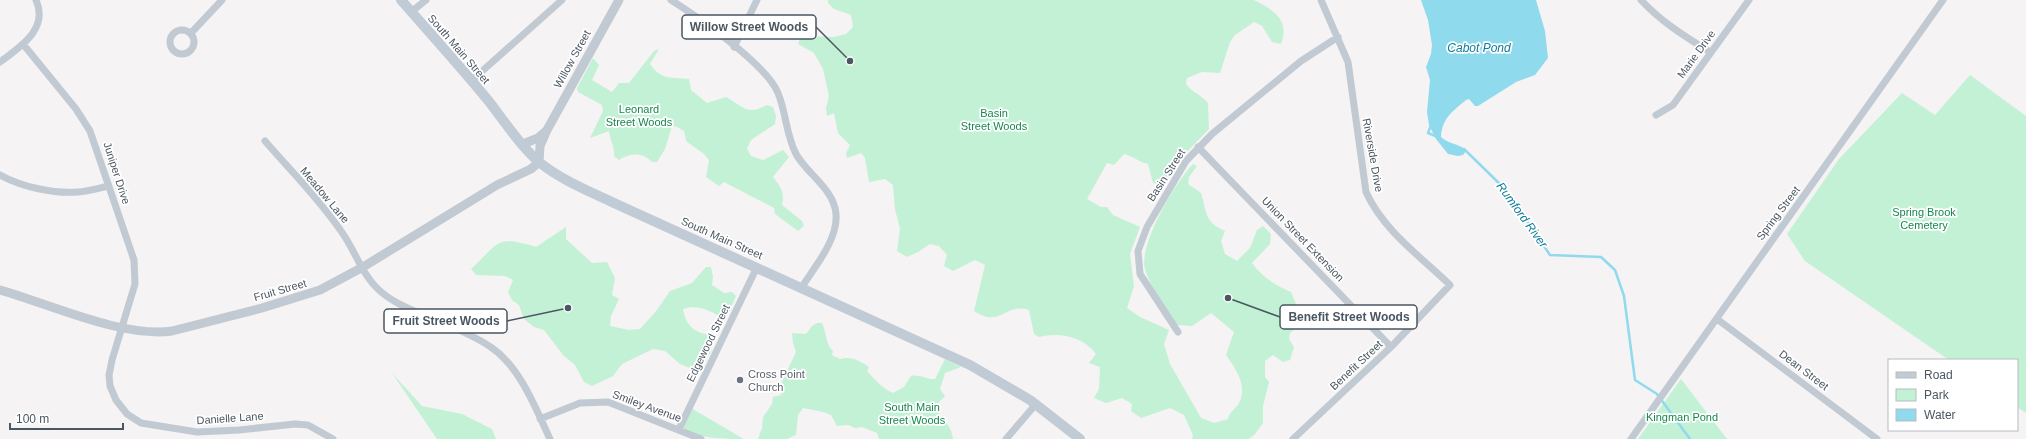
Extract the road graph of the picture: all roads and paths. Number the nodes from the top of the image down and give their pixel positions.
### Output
1 (36, 0) edge
2 (222, 0) edge
3 (401, 0) edge
4 (426, 0) edge
5 (562, 0) edge
6 (619, 0) edge
7 (671, 0) edge
8 (757, 0) edge
9 (1321, 0) edge
10 (1641, 0) edge
11 (1749, 0) edge
12 (1944, 0) edge
13 (411, 12) junction
14 (191, 33) dead end
15 (1338, 37) junction
16 (24, 44) junction
17 (734, 47) junction
18 (1710, 52) junction
19 (0, 62) edge
20 (471, 81) junction
21 (1656, 115) dead end
22 (547, 130) junction
23 (265, 141) dead end
24 (523, 144) junction
25 (1198, 147) junction
26 (539, 162) junction
27 (0, 175) edge
28 (109, 186) junction
29 (363, 267) junction
30 (757, 267) junction
31 (802, 287) junction
32 (1449, 287) joint
33 (0, 290) edge
34 (1717, 319) junction
35 (122, 327) junction
36 (1178, 332) dead end
37 (1391, 347) junction
38 (1036, 404) junction
39 (540, 418) junction
40 (679, 429) junction
41 (1299, 433) junction
42 (333, 439) edge
43 (550, 439) edge
44 (701, 439) edge
45 (1006, 439) edge
46 (1080, 439) edge
47 (1292, 439) edge
48 (1304, 439) edge
49 (1632, 439) edge
50 (1877, 439) edge

1 - 16 street
2 - 14 street
3 - 13 main road, South Main Street
4 - 13 street
5 - 20 street
6 - 22 street, Willow Street
7 - 17 street
8 - 17 street
9 - 15 street, Riverside Drive
10 - 18 street
11 - 18 street, Marie Drive
12 - 34 street, Spring Street
13 - 20 main road, South Main Street
15 - 25 street, Basin Street
15 - 32 street, Riverside Drive
16 - 19 street
16 - 28 street, Juniper Drive
17 - 31 street
18 - 21 street, Marie Drive
20 - 24 main road, South Main Street
22 - 24 street
22 - 26 street, Willow Street
23 - 29 street, Meadow Lane
24 - 26 main road, South Main Street
25 - 36 street, Basin Street
25 - 37 street, Union Street Extension
26 - 29 street, Fruit Street
26 - 30 main road, South Main Street
27 - 28 street
28 - 35 street, Juniper Drive
29 - 35 street, Fruit Street
29 - 39 street, Meadow Lane
30 - 31 main road, South Main Street
30 - 40 street, Edgewood Street
31 - 38 main road, South Main Street
32 - 37 street, Benefit Street
33 - 35 street, Fruit Street
34 - 49 street, Spring Street
34 - 50 street, Dean Street
35 - 42 street, Danielle Lane
37 - 41 street, Benefit Street
38 - 45 street
38 - 46 main road, South Main Street
39 - 40 street, Smiley Avenue
39 - 43 street, Meadow Lane
40 - 44 street, Smiley Avenue
41 - 47 street, Benefit Street
41 - 48 street

